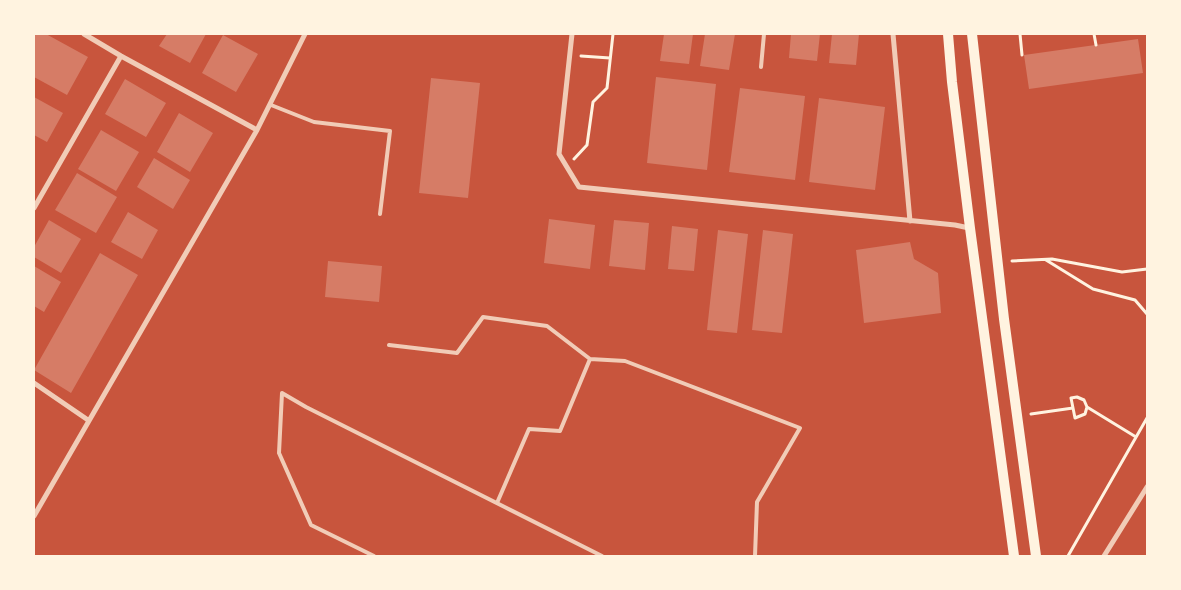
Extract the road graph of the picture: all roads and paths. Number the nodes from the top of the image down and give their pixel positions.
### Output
1 (84, 34) edge
2 (305, 34) edge
3 (572, 34) edge
4 (613, 34) edge
5 (764, 34) edge
6 (893, 34) edge
7 (948, 34) edge
8 (972, 34) edge
9 (1020, 34) edge
10 (1094, 34) edge
11 (1096, 45) dead end
12 (570, 55) junction
13 (1022, 55) dead end
14 (121, 56) junction
15 (610, 58) junction
16 (761, 67) dead end
17 (271, 105) junction
18 (257, 130) junction
19 (567, 168) junction
20 (34, 208) edge
21 (380, 214) dead end
22 (910, 220) junction
23 (970, 228) junction
24 (1045, 259) junction
25 (1012, 261) dead end
26 (1147, 269) edge
27 (1147, 314) edge
28 (389, 345) dead end
29 (590, 359) junction
30 (34, 383) edge
31 (1087, 407) junction
32 (1073, 408) junction
33 (1032, 414) dead end
34 (1147, 418) edge
35 (88, 420) junction
36 (1136, 437) junction
37 (1147, 487) edge
38 (497, 503) junction
39 (34, 516) edge
40 (374, 556) edge
41 (602, 556) edge
42 (755, 556) edge
43 (1014, 556) edge
44 (1036, 556) edge
45 (1068, 556) edge
46 (1104, 556) edge

1 - 14 street
2 - 17 street
3 - 12 street
4 - 15 path
5 - 16 lane
6 - 22 street
7 - 23 main road
8 - 44 main road
9 - 13 path
10 - 11 path
12 - 15 path
12 - 19 street
14 - 18 street
14 - 20 street
15 - 19 path
17 - 18 street
17 - 21 lane
18 - 35 street
19 - 22 street
22 - 23 street
23 - 43 main road
24 - 25 path
24 - 26 path
24 - 27 path
28 - 29 lane
29 - 38 lane
29 - 42 lane
30 - 35 street
31 - 32 path
31 - 32 path
31 - 36 path
32 - 33 path
34 - 36 path
35 - 39 street
36 - 45 path
37 - 46 street
38 - 40 lane
38 - 41 lane

